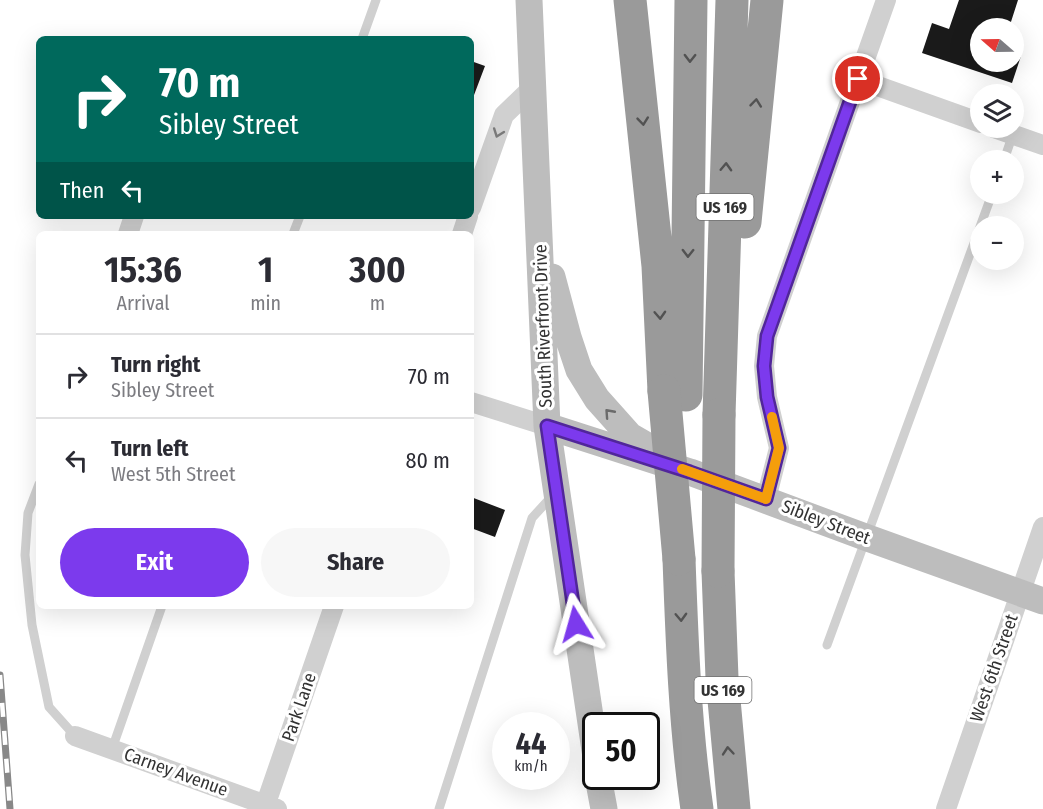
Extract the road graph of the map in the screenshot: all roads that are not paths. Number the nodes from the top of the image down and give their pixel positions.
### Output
1 (376, 0) edge
2 (530, 0) edge
3 (630, 0) edge
4 (691, 0) edge
5 (732, 0) edge
6 (767, 0) edge
7 (886, 0) edge
8 (363, 36) edge
9 (858, 79) junction
10 (532, 88) junction
11 (970, 119) edge
12 (1024, 138) edge
13 (1043, 145) edge
14 (474, 200) edge
15 (988, 204) edge
16 (539, 226) junction
17 (675, 393) junction
18 (719, 402) junction
19 (474, 403) edge
20 (547, 426) junction
21 (690, 472) junction
22 (557, 490) junction
23 (36, 492) edge
24 (766, 499) junction
25 (1043, 527) edge
26 (865, 537) junction
27 (1031, 597) edge
28 (161, 609) edge
29 (333, 609) edge
30 (827, 645) dead end
31 (589, 712) edge
32 (75, 736) joint
33 (112, 749) junction
34 (600, 790) edge
35 (269, 808) edge
36 (439, 809) edge
37 (604, 809) edge
38 (697, 809) edge
39 (734, 809) edge
40 (946, 809) edge

1 - 8 lane
2 - 10 main road, South Riverfront Drive
3 -> 17 highway
4 -> 17 highway, US 169
18 -> 5 highway, US 169
18 -> 6 highway
7 - 9 street
9 - 11 street
9 - 24 street
10 -> 14 street
10 - 16 main road, South Riverfront Drive
12 - 13 street
15 - 26 lane
16 - 20 main road, South Riverfront Drive
21 -> 16 main road
17 -> 38 highway, US 169, bridge
39 -> 18 highway, US 169, bridge
19 - 20 street, Sibley Street
20 - 21 main road, Sibley Street
20 - 22 main road, South Riverfront Drive
21 - 24 main road, Sibley Street
22 - 31 main road, South Riverfront Drive
22 - 36 lane
23 - 32 lane
24 - 26 main road, Sibley Street
25 - 27 street, West 6th Street
26 - 27 main road, Sibley Street
26 - 30 lane
27 - 40 street, West 6th Street
28 - 33 lane
29 - 35 street, Park Lane
32 - 33 street, Carney Avenue
33 - 35 street, Carney Avenue
34 - 37 main road

